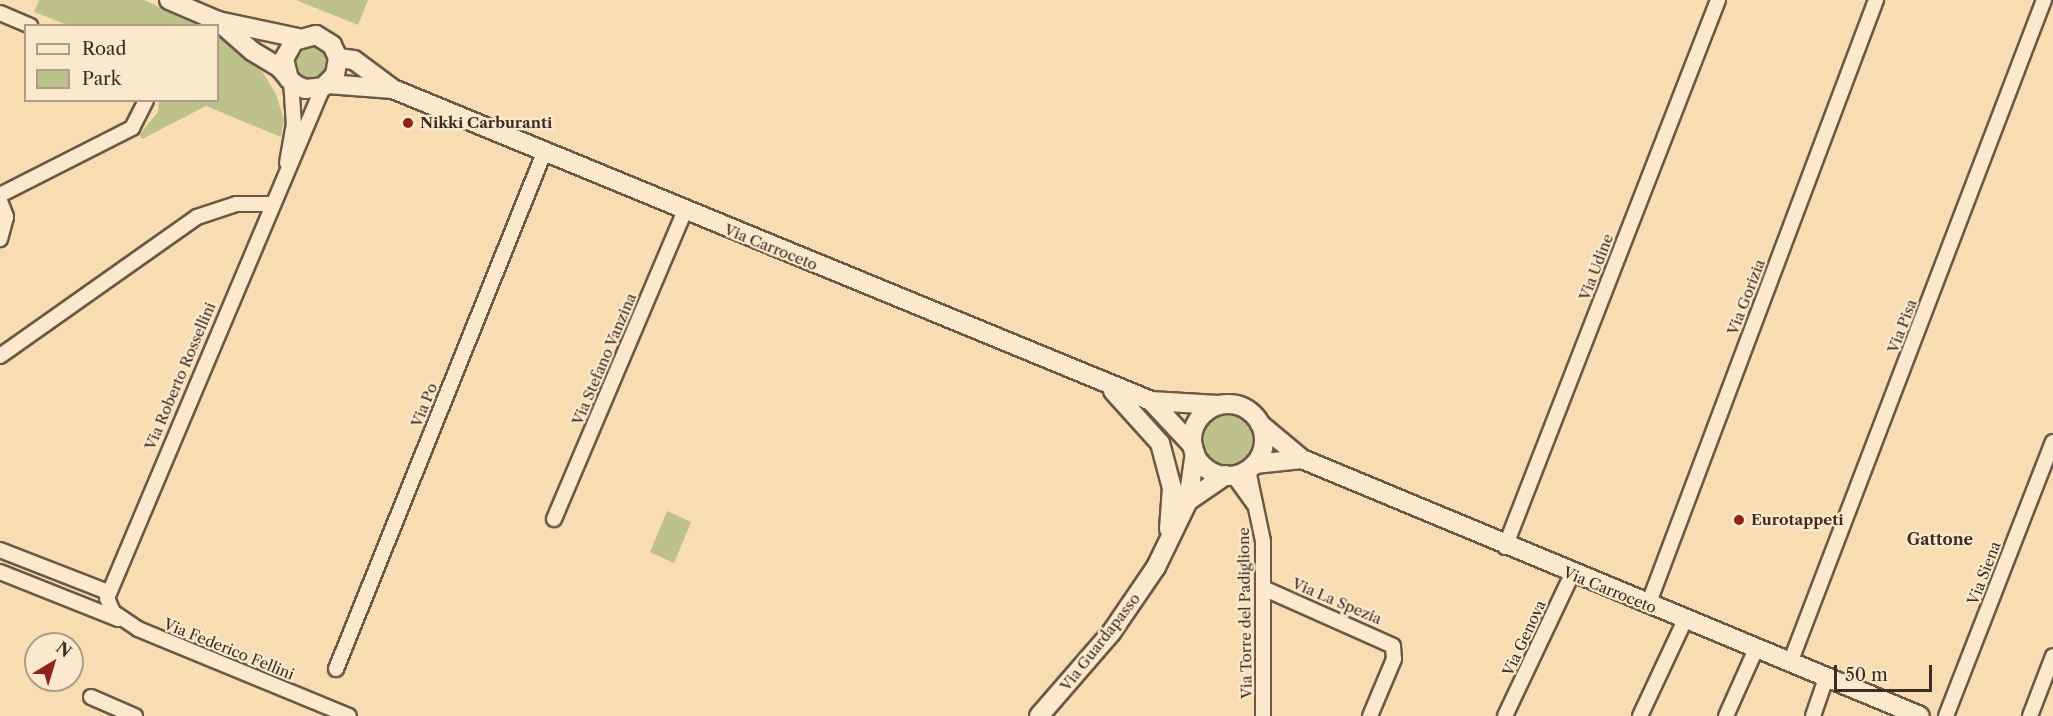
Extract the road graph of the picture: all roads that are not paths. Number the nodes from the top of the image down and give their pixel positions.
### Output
1 (169, 0) edge
2 (1718, 0) edge
3 (1876, 0) edge
4 (2044, 0) edge
5 (0, 13) edge
6 (218, 21) junction
7 (25, 24) edge
8 (298, 38) junction
9 (338, 58) junction
10 (290, 80) junction
11 (325, 86) junction
12 (393, 89) junction
13 (145, 102) edge
14 (544, 153) junction
15 (286, 168) junction
16 (0, 195) edge
17 (0, 201) edge
18 (271, 204) junction
19 (685, 211) junction
20 (0, 239) edge
21 (0, 357) edge
22 (1103, 382) junction
23 (1151, 401) junction
24 (1218, 405) junction
25 (1260, 424) junction
26 (2053, 442) edge
27 (1194, 449) junction
28 (1302, 459) junction
29 (1240, 471) junction
30 (1188, 501) junction
31 (554, 519) dead end
32 (1166, 547) junction
33 (1505, 547) junction
34 (0, 550) edge
35 (0, 566) edge
36 (0, 572) edge
37 (1572, 574) junction
38 (1263, 588) junction
39 (108, 600) junction
40 (1648, 605) junction
41 (1685, 620) junction
42 (125, 622) junction
43 (1756, 649) junction
44 (2053, 656) edge
45 (1790, 663) junction
46 (336, 669) dead end
47 (1826, 678) junction
48 (91, 697) dead end
49 (135, 716) edge
50 (349, 716) edge
51 (1039, 716) edge
52 (1263, 716) edge
53 (1370, 716) edge
54 (1505, 716) edge
55 (1640, 716) edge
56 (1726, 716) edge
57 (1813, 716) edge
58 (1920, 716) edge
59 (1946, 716) edge
60 (2030, 716) edge

1 - 6 street, Via Carroceto
2 - 33 street, Via Udine
3 - 40 street, Via Gorizia
4 - 45 street, Via Pisa
5 - 7 street
6 - 8 street, Via Carroceto
6 - 10 street, Via Carroceto
8 - 9 street, Via Carroceto
8 - 10 street
9 - 11 street
9 - 12 street, Via Carroceto
10 - 11 street, Via Carroceto
10 - 15 street, Via Roberto Rossellini
11 - 12 street, Via Carroceto
11 - 15 street, Via Roberto Rossellini
12 - 14 street, Via Carroceto
13 - 16 street
14 - 19 street, Via Carroceto
14 - 46 street, Via Po
15 - 18 street, Via Roberto Rossellini
17 - 20 street
18 - 21 street
18 - 39 street, Via Roberto Rossellini
19 - 22 street, Via Carroceto
19 - 31 street, Via Stefano Vanzina
22 - 23 street, Via Carroceto
22 - 32 street
23 - 24 street, Via Carroceto
23 - 27 street, Via Carroceto
24 - 25 street
24 - 27 street
25 - 28 street, Via Carroceto
25 - 29 street
26 - 59 street, Via Siena
27 - 29 street
27 - 30 street, Via Guardapasso
28 - 29 street, Via Carroceto
28 - 33 street, Via Carroceto
29 - 30 street
29 - 38 street, Via Torre del Padiglione
30 - 32 street, Via Guardapasso
32 - 51 street, Via Guardapasso
33 - 37 street, Via Carroceto
34 - 39 street
35 - 39 street
36 - 42 street
37 - 40 street, Via Carroceto
37 - 54 street, Via Genova
38 - 52 street, Via Torre del Padiglione
38 - 53 street, Via La Spezia
39 - 42 street, Via Federico Fellini
40 - 41 street, Via Carroceto
41 - 43 street, Via Carroceto
41 - 55 street
42 - 50 street, Via Federico Fellini
43 - 45 street, Via Carroceto
43 - 56 street
44 - 60 street
45 - 47 street, Via Carroceto
47 - 57 street
47 - 58 street, Via Carroceto
48 - 49 street

